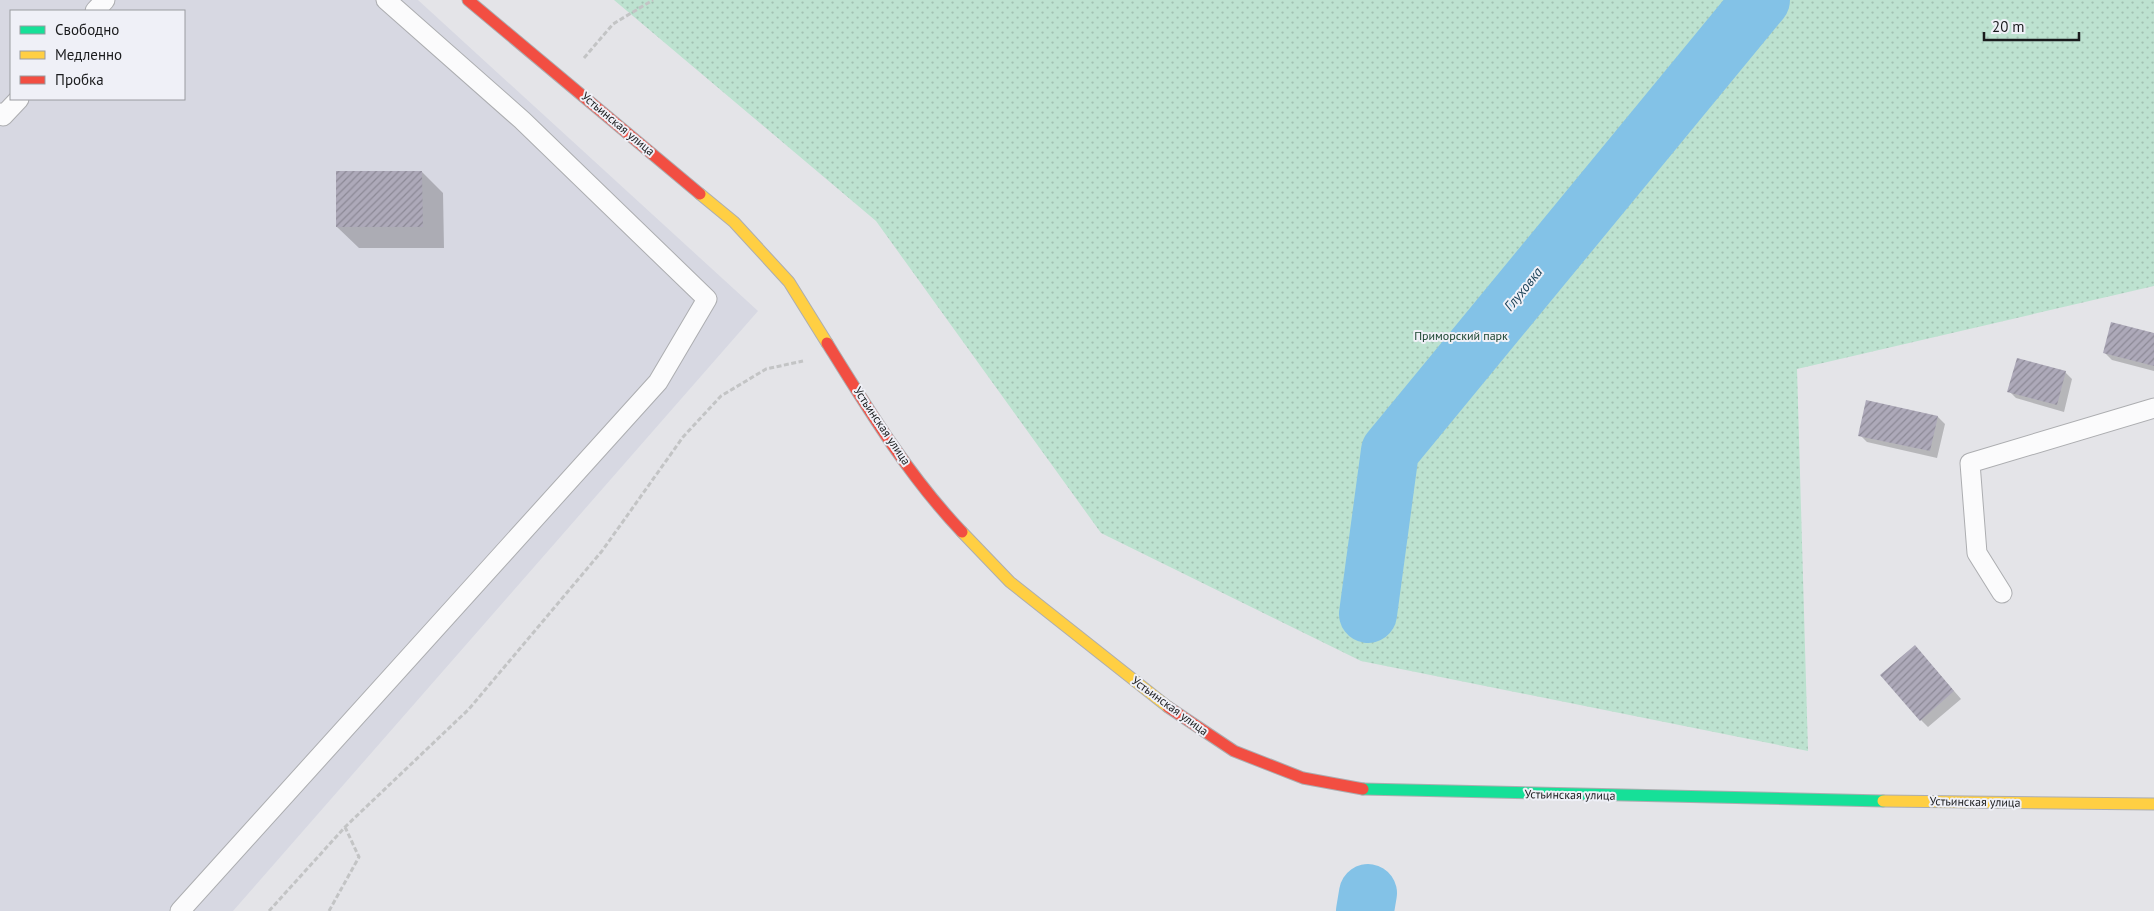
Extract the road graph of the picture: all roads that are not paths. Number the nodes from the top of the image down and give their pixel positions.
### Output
1 (105, 0) edge
2 (386, 0) edge
3 (468, 0) edge
4 (96, 10) edge
5 (17, 100) edge
6 (1, 116) edge
7 (2154, 408) edge
8 (2002, 593) dead end
9 (2154, 804) edge
10 (180, 911) edge

1 - 4 lane
2 - 10 lane
3 - 9 street, Устьинская улица
5 - 6 lane
7 - 8 lane

